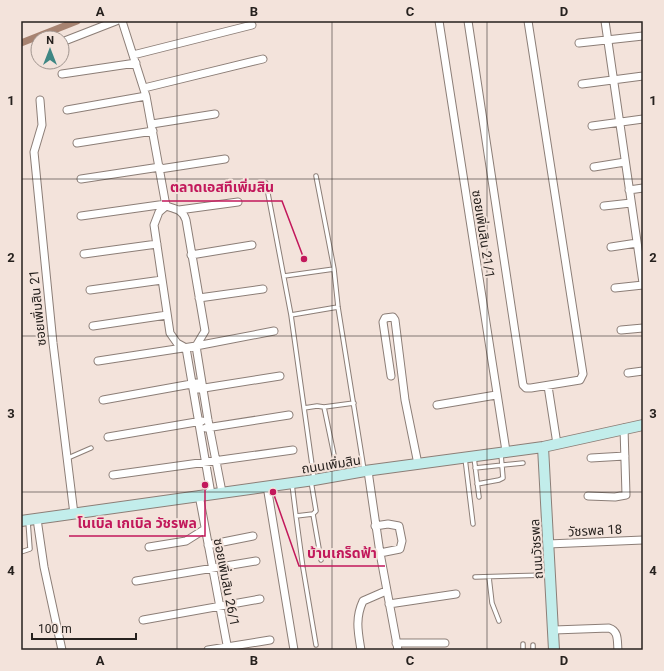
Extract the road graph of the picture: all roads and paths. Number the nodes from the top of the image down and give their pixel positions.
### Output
1 (116, 21) edge
2 (122, 21) edge
3 (439, 21) edge
4 (468, 21) edge
5 (528, 21) edge
6 (605, 21) edge
7 (252, 25) dead end
8 (643, 36) edge
9 (70, 39) edge
10 (607, 40) junction
11 (579, 43) dead end
12 (133, 55) junction
13 (263, 59) dead end
14 (136, 63) junction
15 (62, 74) dead end
16 (643, 76) edge
17 (613, 80) junction
18 (582, 84) dead end
19 (144, 88) junction
20 (146, 96) junction
21 (40, 100) dead end
22 (67, 110) dead end
23 (215, 114) dead end
24 (643, 119) edge
25 (620, 123) junction
26 (592, 126) dead end
27 (153, 128) junction
28 (77, 143) dead end
29 (225, 159) dead end
30 (625, 162) junction
31 (594, 167) dead end
32 (160, 168) junction
33 (316, 176) dead end
34 (81, 179) dead end
35 (266, 183) dead end
36 (643, 188) edge
37 (629, 190) junction
38 (238, 202) dead end
39 (631, 203) junction
40 (166, 205) junction
41 (604, 206) dead end
42 (179, 210) junction
43 (81, 216) dead end
44 (639, 230) edge
45 (637, 243) junction
46 (157, 244) junction
47 (252, 245) dead end
48 (611, 247) dead end
49 (84, 254) dead end
50 (191, 255) junction
51 (334, 269) junction
52 (642, 272) edge
53 (284, 276) junction
54 (162, 280) junction
55 (643, 284) edge
56 (615, 288) dead end
57 (263, 289) dead end
58 (90, 290) dead end
59 (199, 298) junction
60 (338, 307) junction
61 (167, 314) junction
62 (291, 315) junction
63 (94, 326) dead end
64 (643, 328) edge
65 (621, 330) dead end
66 (274, 331) dead end
67 (196, 346) junction
68 (186, 348) junction
69 (98, 361) dead end
70 (643, 371) edge
71 (628, 373) dead end
72 (280, 376) dead end
73 (391, 376) dead end
74 (202, 385) junction
75 (548, 386) junction
76 (193, 387) junction
77 (496, 395) junction
78 (103, 400) dead end
79 (354, 403) junction
80 (437, 405) dead end
81 (324, 407) junction
82 (304, 408) junction
83 (289, 415) dead end
84 (209, 424) junction
85 (643, 424) edge
86 (199, 425) junction
87 (624, 428) junction
88 (108, 437) dead end
89 (557, 444) junction
90 (543, 447) junction
91 (91, 448) dead end
92 (293, 450) dead end
93 (503, 451) junction
94 (334, 455) dead end
95 (469, 456) junction
96 (625, 456) junction
97 (67, 458) junction
98 (591, 458) dead end
99 (216, 461) junction
100 (205, 462) junction
101 (523, 463) dead end
102 (418, 464) junction
103 (503, 465) junction
104 (475, 468) junction
105 (366, 471) junction
106 (113, 475) dead end
107 (313, 480) junction
108 (292, 483) junction
109 (478, 484) junction
110 (267, 486) junction
111 (222, 492) junction
112 (211, 494) junction
113 (198, 495) junction
114 (588, 496) dead end
115 (479, 497) dead end
116 (74, 514) junction
117 (313, 514) junction
118 (296, 516) junction
119 (28, 520) edge
120 (473, 524) dead end
121 (375, 526) junction
122 (205, 529) junction
123 (253, 536) dead end
124 (643, 540) edge
125 (548, 544) junction
126 (208, 545) junction
127 (149, 547) dead end
128 (21, 552) edge
129 (380, 553) junction
130 (321, 560) dead end
131 (256, 561) dead end
132 (212, 568) junction
133 (552, 575) junction
134 (475, 577) dead end
135 (489, 577) junction
136 (136, 581) dead end
137 (386, 591) junction
138 (456, 594) dead end
139 (260, 599) dead end
140 (389, 604) junction
141 (219, 606) junction
142 (143, 620) dead end
143 (499, 620) dead end
144 (554, 630) junction
145 (270, 640) dead end
146 (445, 643) dead end
147 (523, 644) dead end
148 (316, 645) dead end
149 (533, 645) dead end
150 (397, 646) edge
151 (227, 648) edge
152 (62, 650) edge
153 (208, 650) edge
154 (294, 650) edge
155 (360, 650) edge
156 (523, 650) edge
157 (533, 650) edge
158 (554, 650) edge
159 (618, 650) edge

1 - 9 street
2 - 12 street
3 - 77 street, ซอยเพิ่มสิน 21/1
4 - 75 street
5 - 75 street
6 - 10 street
7 - 12 street
8 - 10 street
10 - 11 street
10 - 17 street
12 - 14 street
13 - 19 street
14 - 15 street
14 - 19 street
16 - 17 street
17 - 18 street
17 - 25 street
19 - 20 street
20 - 22 street
20 - 27 street
21 - 97 street, ซอยเพิ่มสิน 21
23 - 27 street
24 - 25 street
25 - 26 street
25 - 30 street
27 - 28 street
27 - 32 street
29 - 32 street
30 - 31 street
30 - 37 street
32 - 34 street
32 - 40 street
33 - 51 lane
35 - 53 lane
36 - 37 street
37 - 39 street
38 - 42 street
39 - 41 street
39 - 44 street
40 - 42 street
40 - 43 street
40 - 46 street
42 - 50 street
44 - 45 street
45 - 48 street
45 - 52 street
46 - 49 street
46 - 54 street
47 - 50 street
50 - 59 street
51 - 53 lane
51 - 60 lane
52 - 55 street
53 - 62 lane
54 - 58 street
54 - 61 street
55 - 56 street
57 - 59 street
59 - 67 street
60 - 62 lane
60 - 79 lane
61 - 63 street
61 - 68 street
62 - 82 lane
64 - 65 street
66 - 67 street
67 - 68 street
67 - 74 street
68 - 69 street
68 - 76 street
70 - 71 street
72 - 74 street
73 - 102 street
74 - 76 street
74 - 84 street
75 - 89 street
76 - 78 street
76 - 86 street
77 - 80 street
77 - 93 street, ซอยเพิ่มสิน 21/1
79 - 81 lane
79 - 105 lane
81 - 82 lane
81 - 94 lane
82 - 107 lane
83 - 84 street
84 - 86 street
84 - 99 street
85 - 87 street, ถนนเพิ่มสิน
86 - 88 street
86 - 100 street
87 - 89 street, ถนนเพิ่มสิน
87 - 96 street
89 - 90 street, ถนนเพิ่มสิน
90 - 93 street, ถนนเพิ่มสิน
90 - 125 street, ถนนวัชรพล
91 - 97 lane
92 - 99 street
93 - 95 street, ถนนเพิ่มสิน
93 - 103 lane
95 - 102 street, ถนนเพิ่มสิน
95 - 104 lane
95 - 120 lane
96 - 98 street
96 - 114 street
97 - 116 street, ซอยเพิ่มสิน 21
99 - 100 street
99 - 111 street
100 - 106 street
100 - 112 street
101 - 103 lane
102 - 105 street, ถนนเพิ่มสิน
103 - 104 lane
103 - 109 lane
104 - 109 lane
105 - 107 street, ถนนเพิ่มสิน
105 - 121 street
107 - 108 street, ถนนเพิ่มสิน
107 - 117 lane
108 - 110 street, ถนนเพิ่มสิน
108 - 118 lane
109 - 115 lane
110 - 111 street, ถนนเพิ่มสิน
110 - 154 street
111 - 112 street, ถนนเพิ่มสิน
112 - 113 street, ถนนเพิ่มสิน
113 - 116 street, ถนนเพิ่มสิน
113 - 122 street, ซอยเพิ่มสิน 26/1
116 - 119 street, ถนนเพิ่มสิน
117 - 118 lane
117 - 130 lane
118 - 148 lane
119 - 128 lane
119 - 152 street
121 - 129 street
121 - 129 street
122 - 126 street, ซอยเพิ่มสิน 26/1
122 - 127 street
123 - 126 street
124 - 125 street, วัชรพล 18
125 - 133 street, ถนนวัชรพล
126 - 132 street, ซอยเพิ่มสิน 26/1
129 - 137 street
131 - 132 street
132 - 136 street
132 - 141 street, ซอยเพิ่มสิน 26/1
133 - 135 lane
133 - 144 street, ถนนวัชรพล
134 - 135 lane
135 - 143 lane
137 - 140 street
137 - 155 street
138 - 140 street
139 - 141 street
140 - 150 street
141 - 142 street
141 - 151 street, ซอยเพิ่มสิน 26/1
144 - 158 street, ถนนวัชรพล
144 - 159 street
145 - 151 street
146 - 150 street
147 - 156 lane
149 - 157 lane
151 - 153 street

